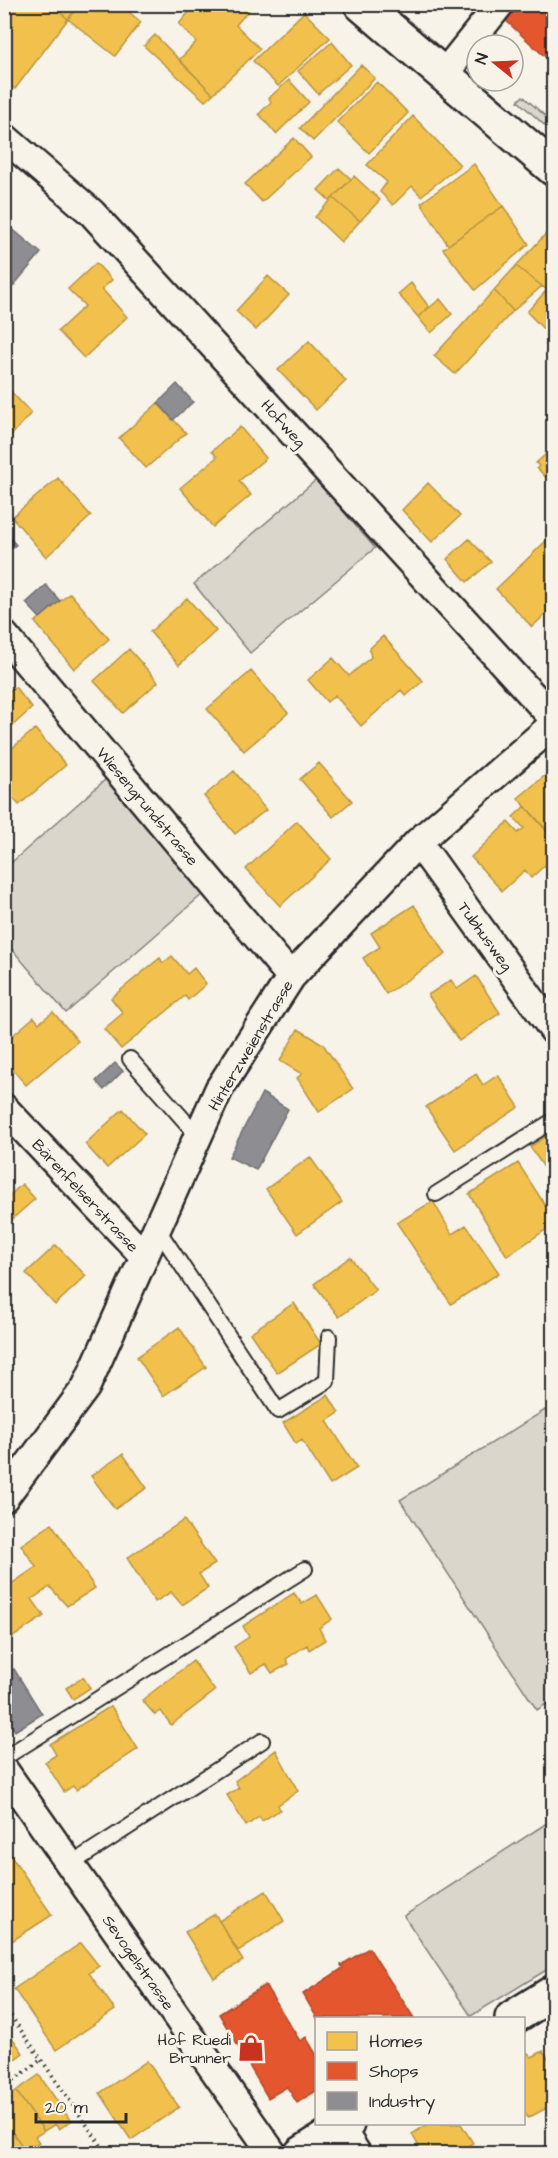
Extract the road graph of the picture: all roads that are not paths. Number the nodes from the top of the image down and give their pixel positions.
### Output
1 (361, 4) edge
2 (500, 4) edge
3 (444, 74) junction
4 (4, 137) edge
5 (554, 169) edge
6 (4, 634) edge
7 (554, 719) edge
8 (554, 724) edge
9 (418, 842) junction
10 (291, 977) junction
11 (554, 1030) edge
12 (129, 1059) dead end
13 (4, 1108) edge
14 (554, 1120) edge
15 (198, 1136) junction
16 (436, 1194) dead end
17 (156, 1227) junction
18 (143, 1255) junction
19 (329, 1337) dead end
20 (4, 1498) edge
21 (305, 1569) dead end
22 (262, 1741) dead end
23 (4, 1758) edge
24 (4, 1770) edge
25 (71, 1864) junction
26 (554, 1992) edge
27 (515, 2017) edge
28 (348, 2135) edge
29 (273, 2154) edge
30 (301, 2154) edge

1 - 3 street
2 - 3 street
3 - 5 street
4 - 7 street, Hofweg
6 - 10 street, Wiesengrundstrasse
8 - 9 street, Hinterzweienstrasse
9 - 10 street, Hinterzweienstrasse
9 - 11 street, Tubhusweg
10 - 15 street, Hinterzweienstrasse
12 - 15 lane
13 - 18 street, Bärenfelserstrasse
14 - 16 lane
15 - 17 street, Hinterzweienstrasse
17 - 18 street, Hinterzweienstrasse
17 - 19 lane
18 - 20 street, Hinterzweienstrasse
21 - 23 lane
22 - 25 lane
24 - 25 street, Sevogelstrasse
25 - 29 street, Sevogelstrasse
26 - 27 street
28 - 30 street

